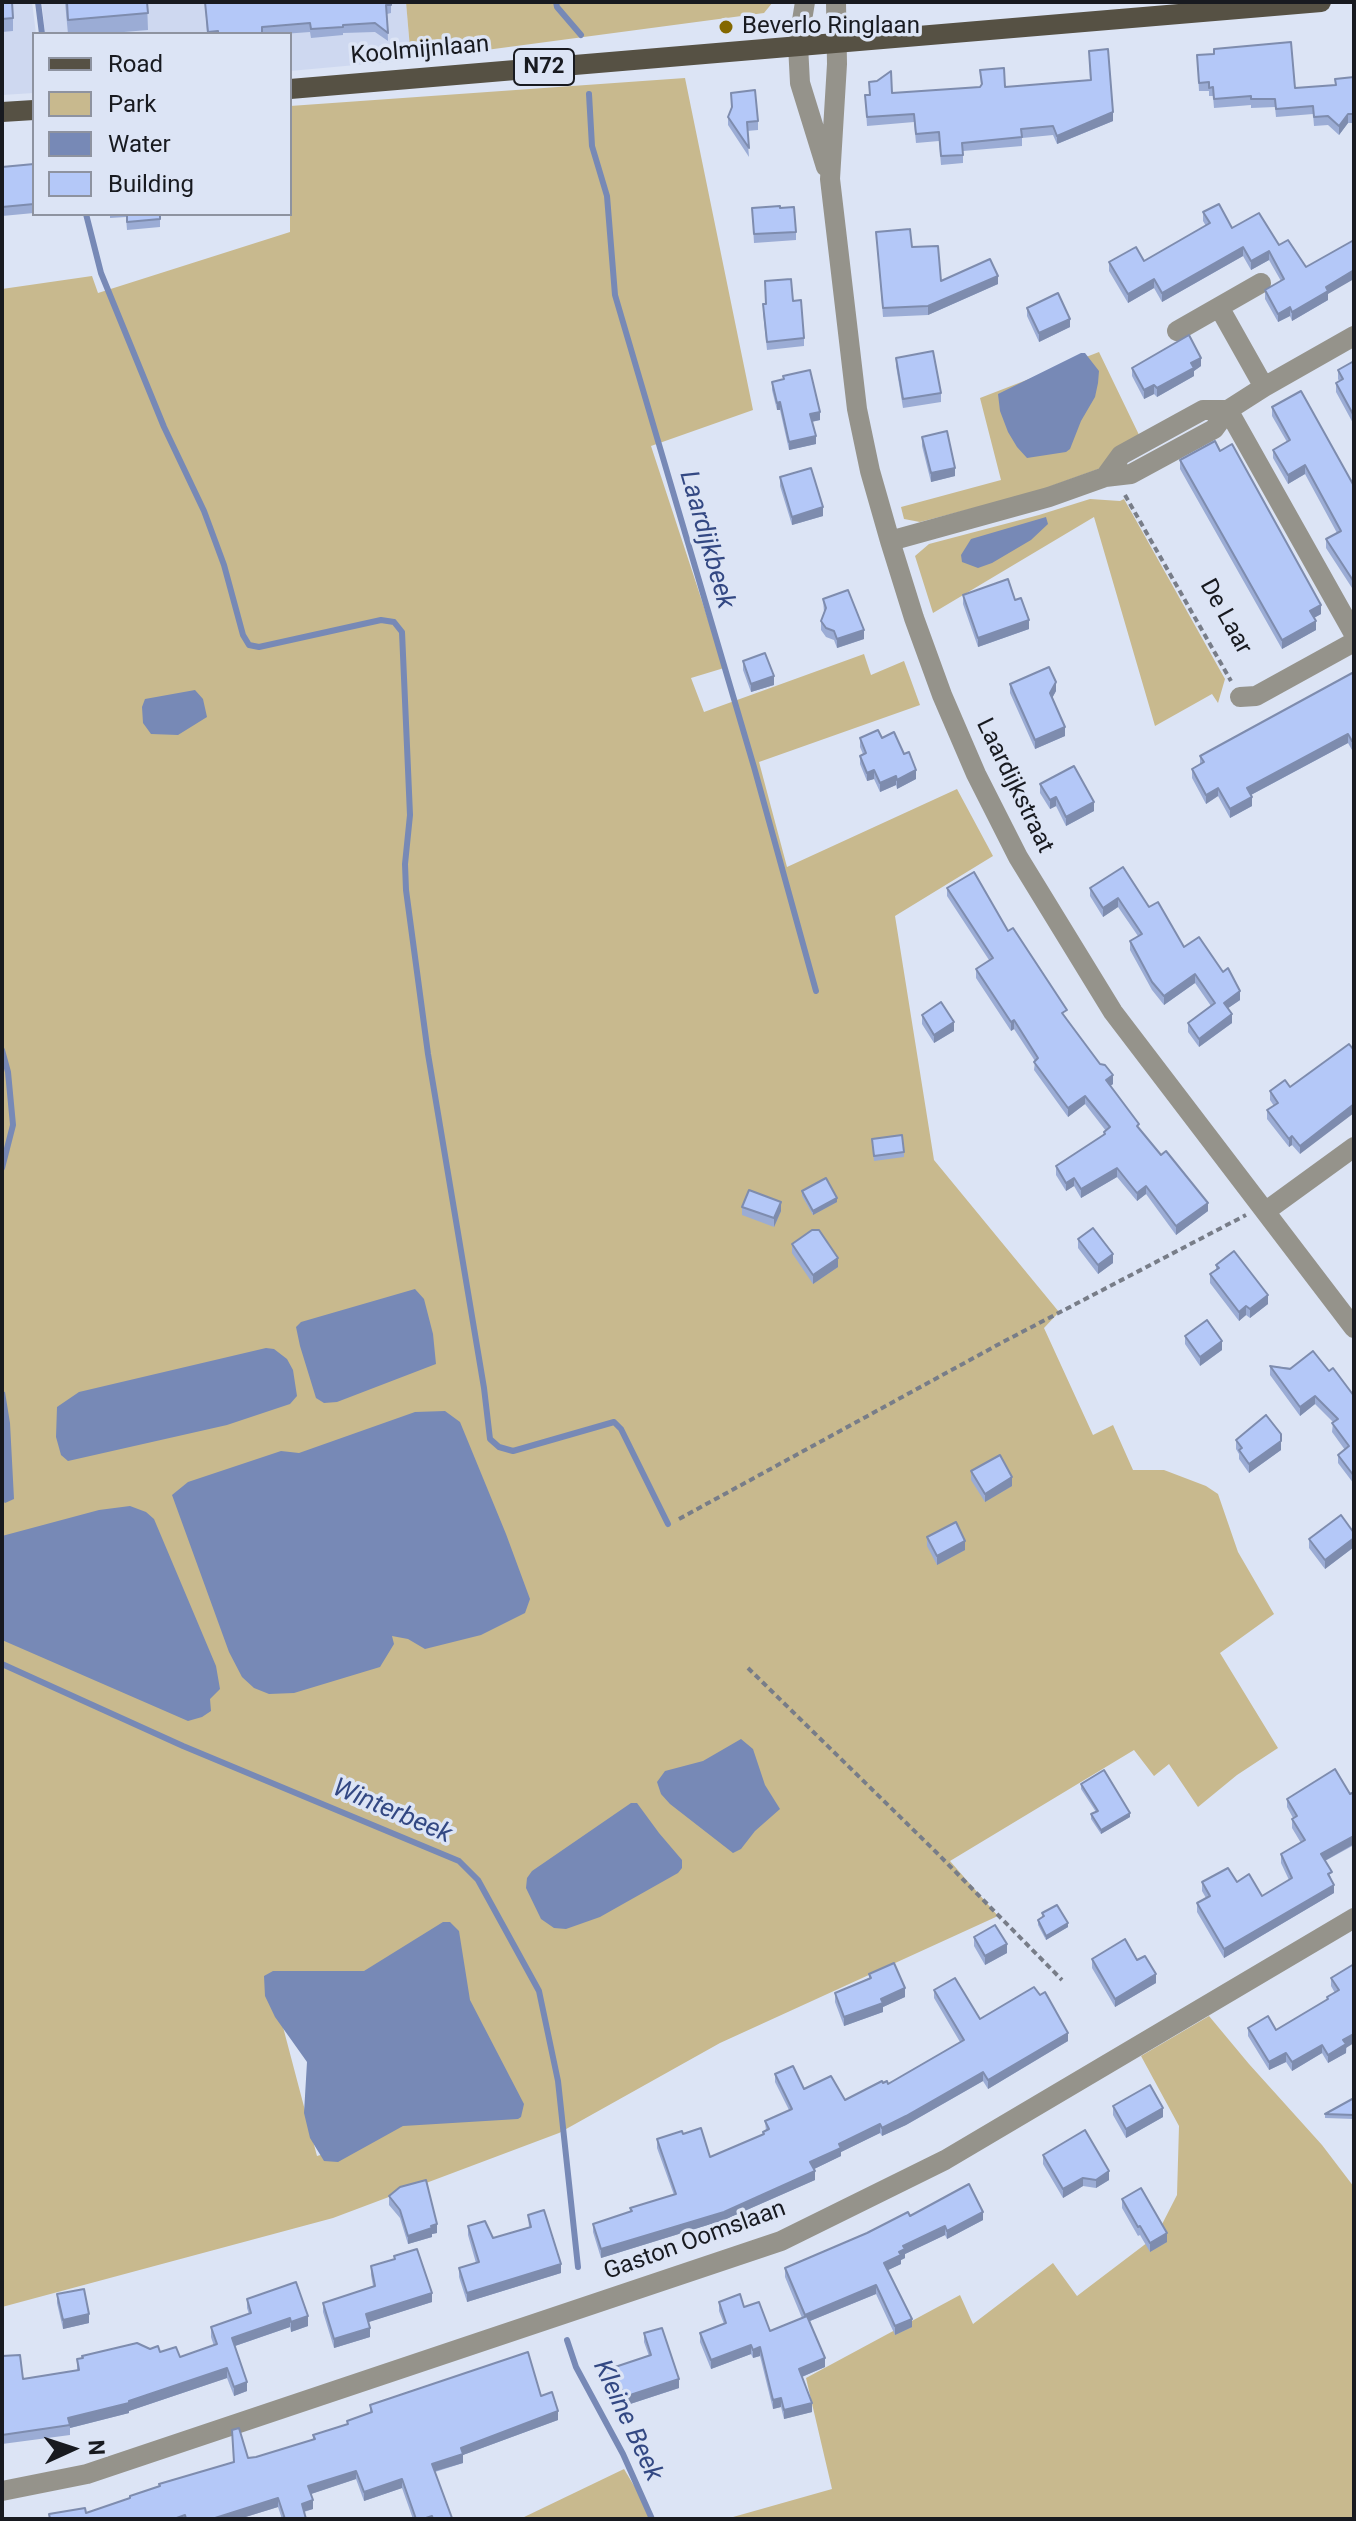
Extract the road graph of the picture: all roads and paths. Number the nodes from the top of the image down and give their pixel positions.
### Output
1 (805, 2) edge
2 (836, 2) edge
3 (1321, 2) edge
4 (836, 42) junction
5 (798, 45) junction
6 (292, 89) edge
7 (32, 110) edge
8 (2, 112) edge
9 (830, 179) junction
10 (1261, 283) dead end
11 (1219, 307) junction
12 (1177, 331) dead end
13 (1354, 336) edge
14 (1264, 387) junction
15 (1228, 410) junction
16 (1120, 498) dead end
17 (890, 541) junction
18 (1354, 634) edge
19 (1354, 642) edge
20 (1240, 697) joint
21 (1354, 1147) edge
22 (1264, 1209) junction
23 (1354, 1328) edge
24 (679, 1519) dead end
25 (748, 1668) dead end
26 (1354, 1918) edge
27 (1062, 1980) dead end
28 (2, 2491) edge

1 - 5 street, Laardijkstraat
2 - 4 street, Laardijkstraat
3 - 4 main road, Koolmijnlaan / N72
4 - 5 main road, Koolmijnlaan / N72
4 - 9 street, Laardijkstraat
5 - 6 main road, Koolmijnlaan / N72
5 - 9 street, Laardijkstraat
7 - 8 main road
9 - 17 street, Laardijkstraat
10 - 11 street
11 - 12 street
11 - 14 street
13 - 14 street
14 - 15 street
15 - 17 street
15 - 18 street
16 - 20 path, De Laar
17 - 22 street, Laardijkstraat
19 - 20 street
21 - 22 street
22 - 23 street, Laardijkstraat
22 - 24 path
25 - 27 path
26 - 28 street, Gaston Oomslaan

